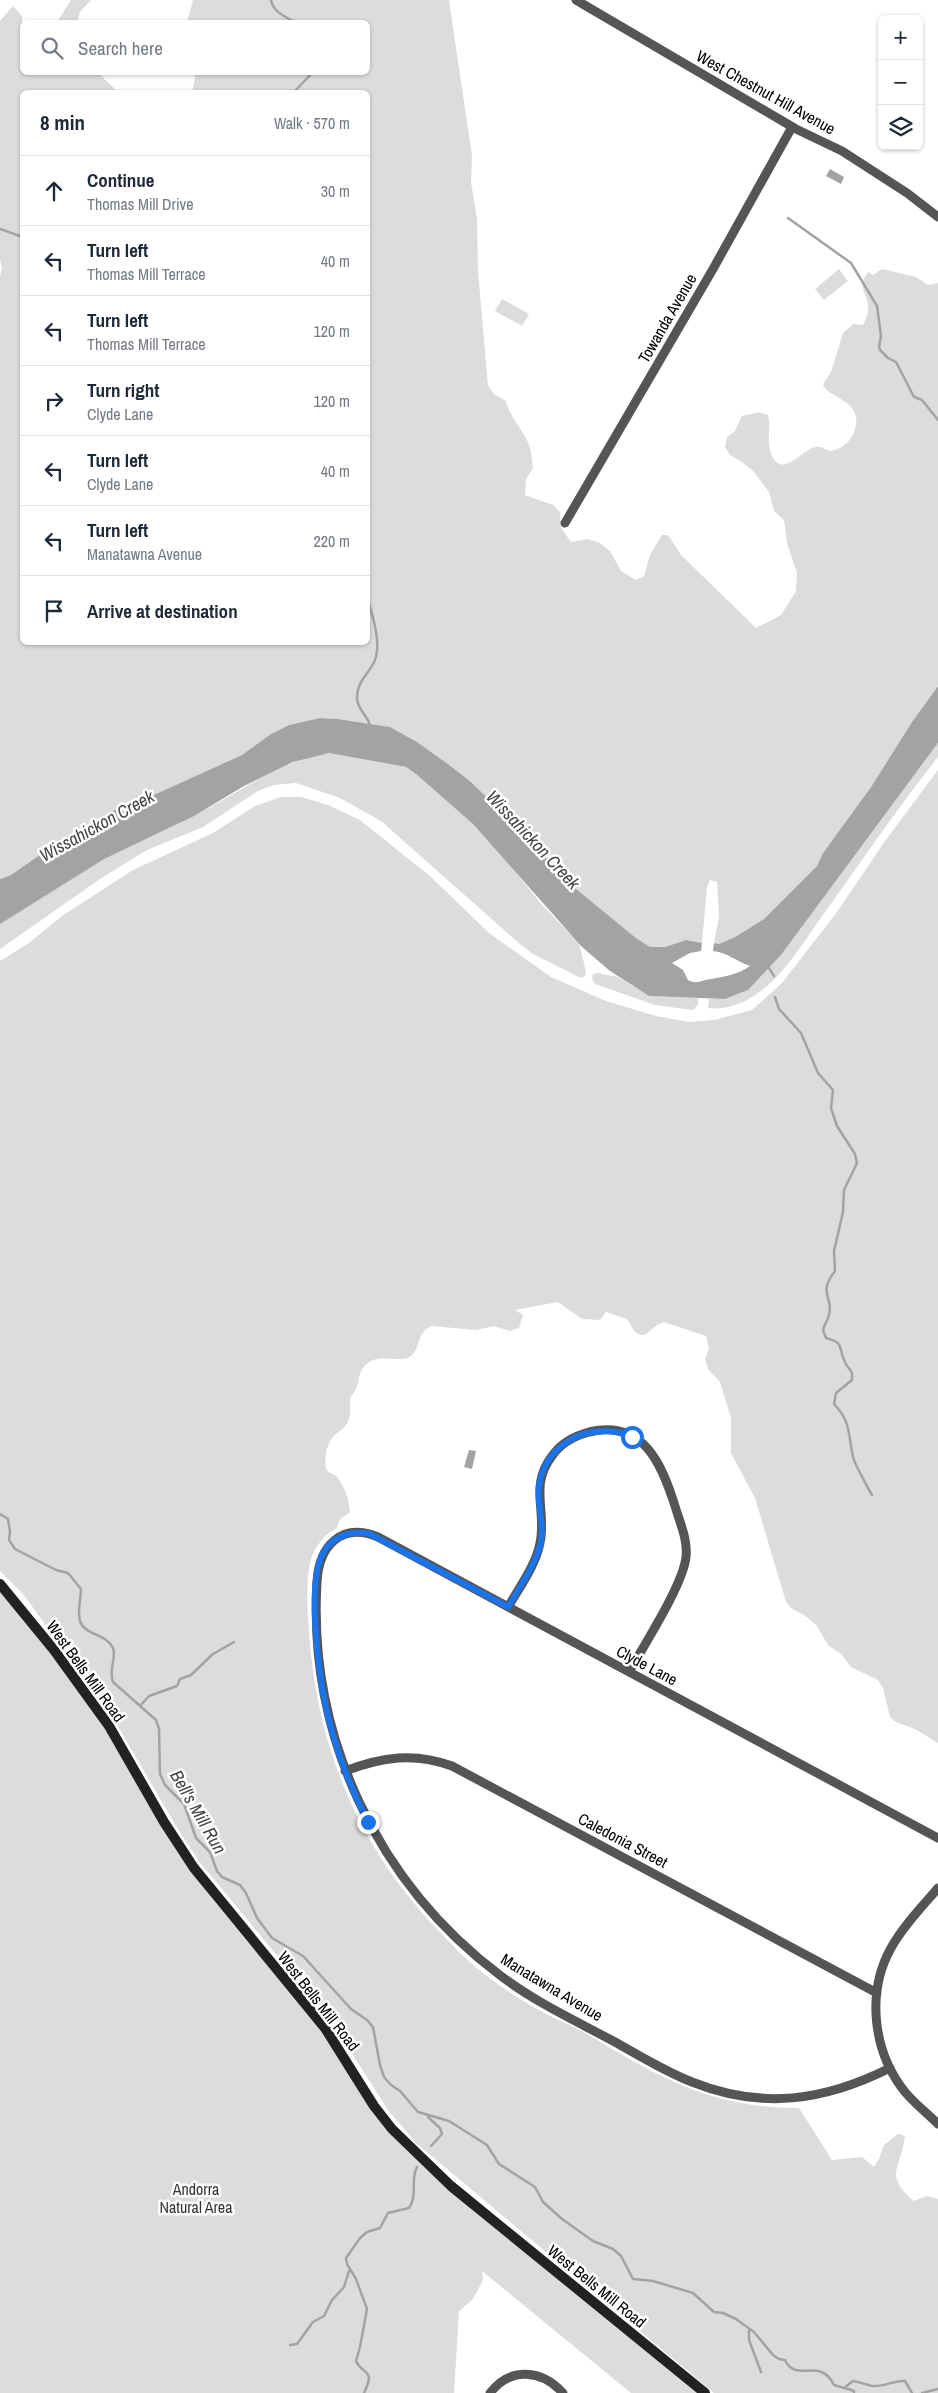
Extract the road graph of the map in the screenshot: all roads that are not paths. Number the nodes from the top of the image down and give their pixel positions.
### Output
1 (576, 0) edge
2 (792, 127) junction
3 (938, 217) edge
4 (565, 523) dead end
5 (338, 1538) joint
6 (0, 1584) edge
7 (508, 1607) junction
8 (629, 1672) junction
9 (345, 1772) junction
10 (938, 1838) edge
11 (938, 1888) edge
12 (877, 1993) junction
13 (890, 2068) junction
14 (938, 2124) edge
15 (490, 2393) edge
16 (563, 2393) edge
17 (705, 2393) edge

1 - 2 street, West Chestnut Hill Avenue
2 - 3 street, West Chestnut Hill Avenue
2 - 4 street, Towanda Avenue
5 - 7 street, Clyde Lane
5 - 9 street, Manatawna Avenue
6 - 17 street, West Bells Mill Road
7 - 8 street, Clyde Lane
7 - 8 street
8 - 10 street, Clyde Lane
9 - 12 street, Caledonia Street
9 - 13 street, Manatawna Avenue
11 - 12 street
12 - 13 street
13 - 14 street
15 - 16 street

